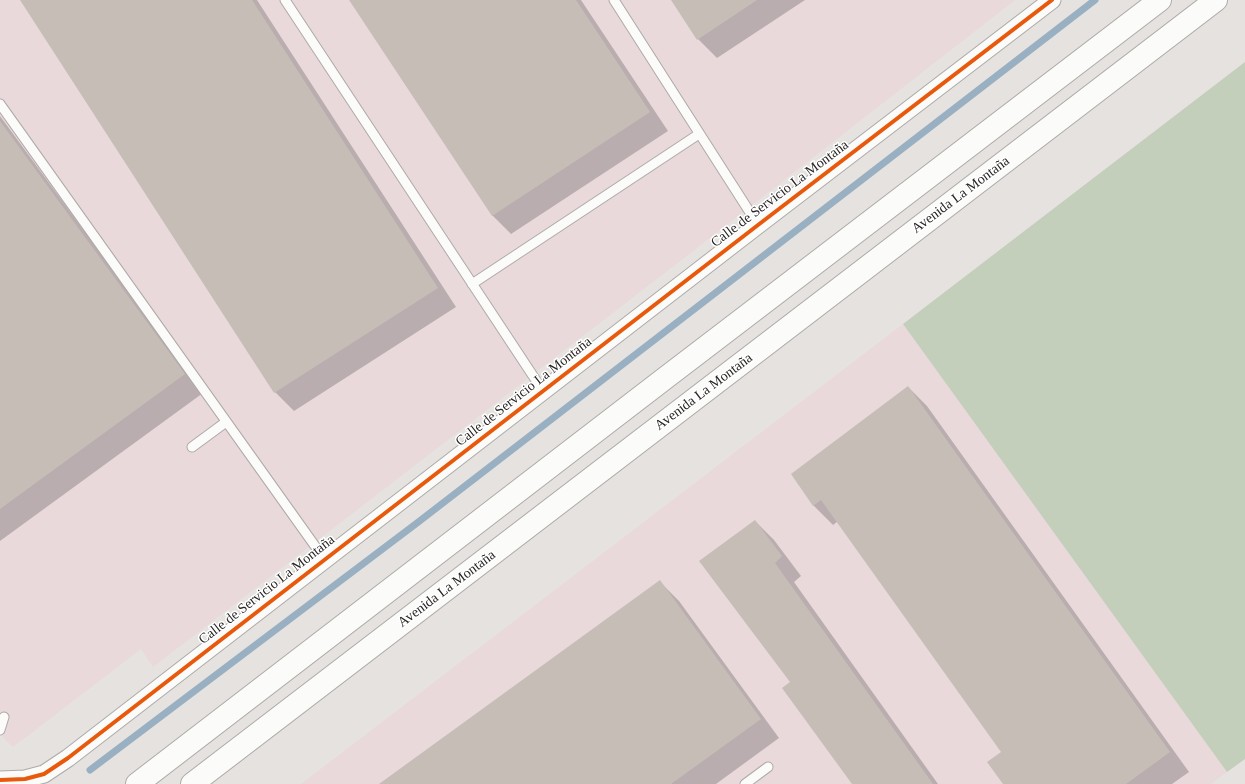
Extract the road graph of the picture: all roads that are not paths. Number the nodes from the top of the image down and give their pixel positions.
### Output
1 (285, 0) edge
2 (614, 0) edge
3 (1052, 0) edge
4 (1160, 0) edge
5 (1216, 0) edge
6 (0, 104) edge
7 (699, 134) junction
8 (758, 225) junction
9 (472, 284) junction
10 (543, 391) junction
11 (226, 422) junction
12 (192, 447) dead end
13 (324, 560) junction
14 (4, 718) dead end
15 (0, 730) edge
16 (768, 767) dead end
17 (3, 779) edge
18 (137, 784) edge
19 (192, 784) edge
20 (745, 784) edge

1 - 9 lane
2 - 7 lane
3 - 8 street, Calle de Servicio La Montaña
4 - 18 main road
5 - 19 main road, Avenida La Montaña
6 - 11 lane
7 - 8 lane
7 - 9 lane
8 - 10 street, Calle de Servicio La Montaña
9 - 10 lane
10 - 13 street, Calle de Servicio La Montaña
11 - 12 lane
11 - 13 lane
13 - 17 street, Calle de Servicio La Montaña
14 - 15 lane
16 - 20 lane

